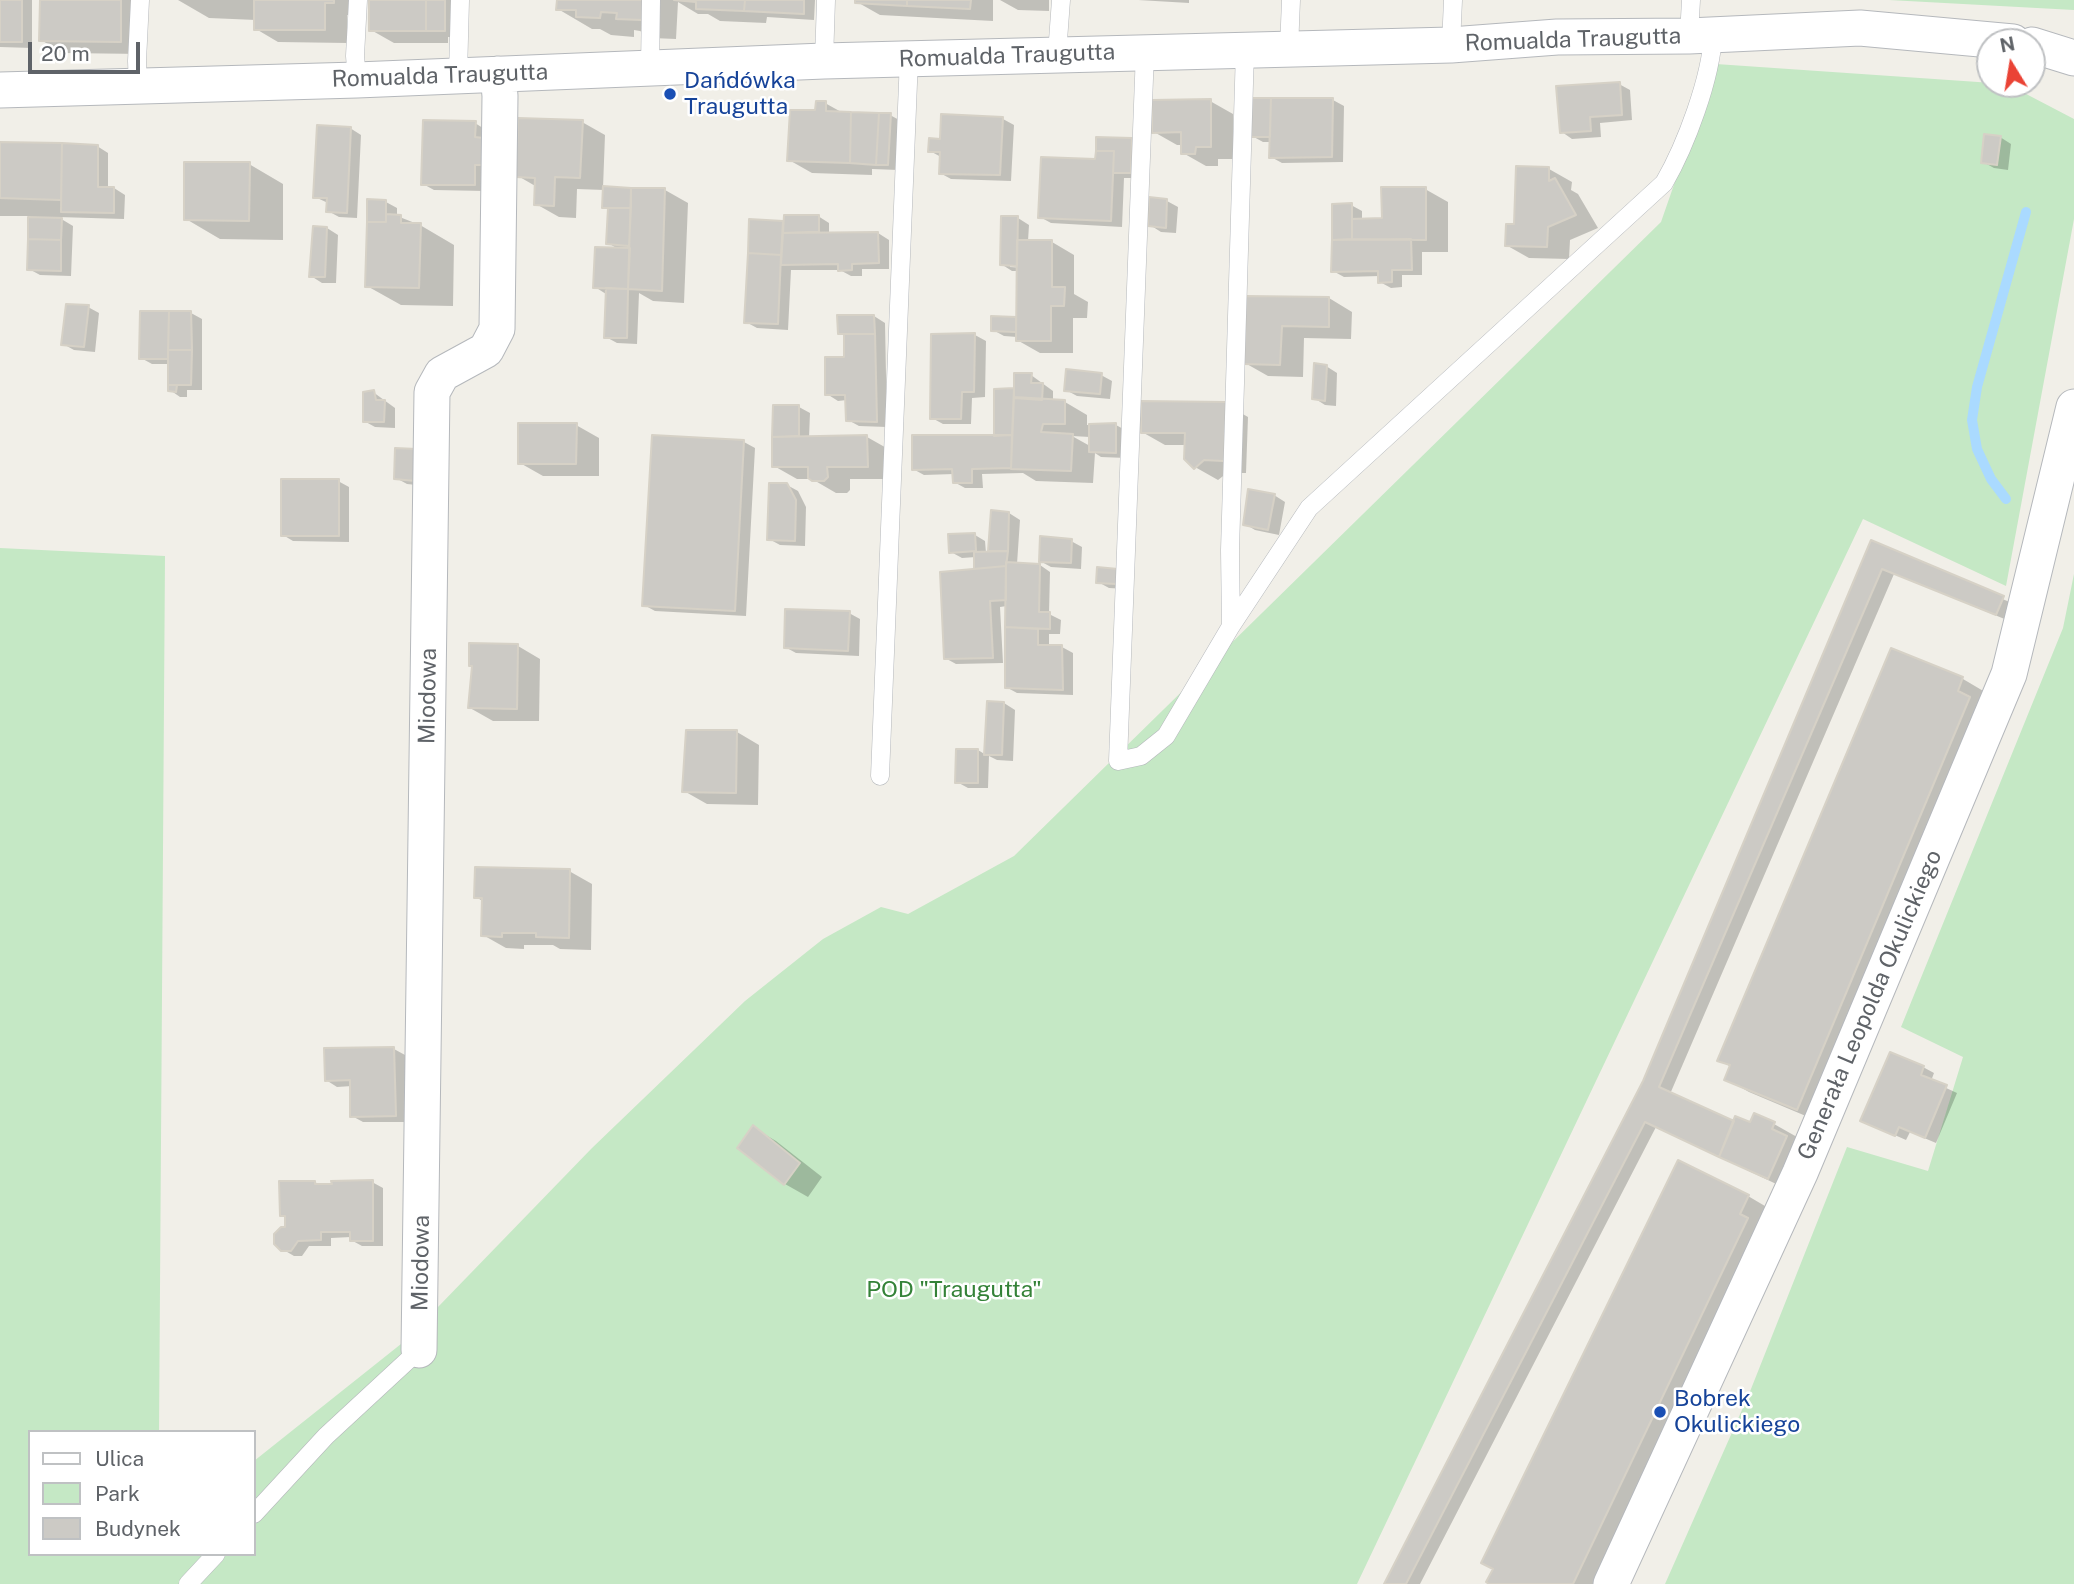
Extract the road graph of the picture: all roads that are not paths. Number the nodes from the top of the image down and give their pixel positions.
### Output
1 (140, 0) edge
2 (358, 0) edge
3 (460, 0) edge
4 (651, 0) edge
5 (826, 0) edge
6 (1061, 0) edge
7 (1291, 0) edge
8 (1453, 0) edge
9 (1691, 0) edge
10 (1701, 36) junction
11 (1976, 39) edge
12 (1451, 44) junction
13 (1289, 49) junction
14 (2046, 49) edge
15 (1245, 50) junction
16 (1145, 52) junction
17 (1057, 54) junction
18 (909, 58) junction
19 (2074, 58) edge
20 (824, 61) junction
21 (650, 68) junction
22 (498, 74) junction
23 (458, 75) junction
24 (357, 80) junction
25 (138, 86) junction
26 (0, 90) edge
27 (2074, 407) edge
28 (1231, 626) junction
29 (880, 776) dead end
30 (419, 1350) joint
31 (256, 1512) edge
32 (214, 1556) edge
33 (195, 1582) edge
34 (1611, 1584) edge

1 - 25 lane
2 - 24 lane
3 - 23 lane
4 - 21 lane
5 - 20 lane
6 - 17 lane
7 - 13 lane
8 - 12 lane
9 - 10 lane
10 - 11 street, Romualda Traugutta
10 - 12 street, Romualda Traugutta
10 - 28 lane
12 - 13 street, Romualda Traugutta
13 - 15 street, Romualda Traugutta
14 - 19 street
15 - 16 street, Romualda Traugutta
15 - 28 lane
16 - 17 street, Romualda Traugutta
16 - 28 lane
17 - 18 street, Romualda Traugutta
18 - 20 street, Romualda Traugutta
18 - 29 lane
20 - 21 street, Romualda Traugutta
21 - 22 street, Romualda Traugutta
22 - 23 street, Romualda Traugutta
22 - 30 street, Miodowa
23 - 24 street, Romualda Traugutta
24 - 25 street, Romualda Traugutta
25 - 26 street, Romualda Traugutta
27 - 34 street, Generała Leopolda Okulickiego
30 - 31 lane
32 - 33 lane

